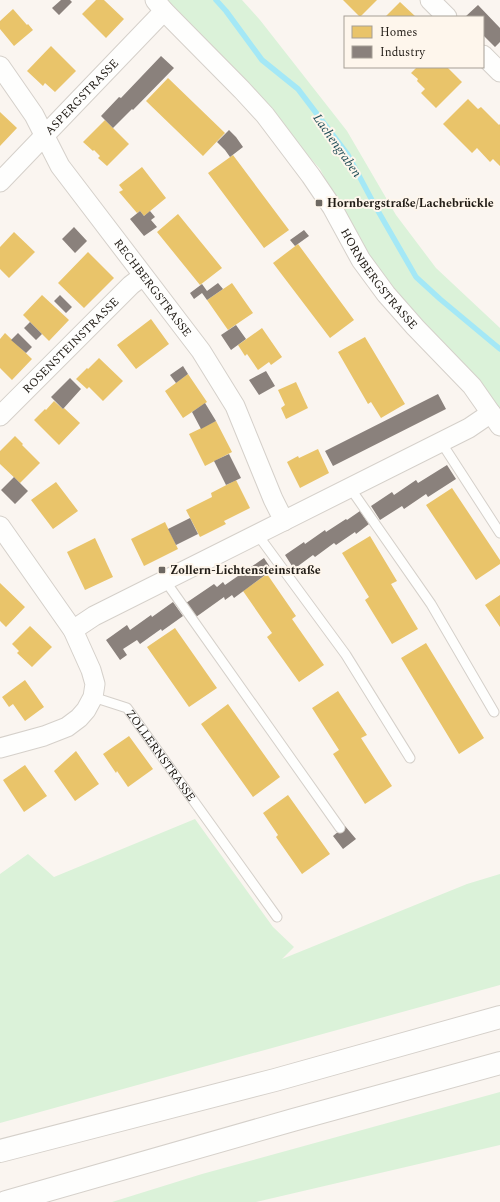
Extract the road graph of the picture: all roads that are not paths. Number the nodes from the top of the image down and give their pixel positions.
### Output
1 (430, 0) edge
2 (160, 6) edge
3 (446, 16) edge
4 (484, 56) edge
5 (0, 66) edge
6 (500, 72) edge
7 (45, 136) junction
8 (0, 182) edge
9 (143, 276) junction
10 (0, 416) edge
11 (495, 420) edge
12 (441, 442) junction
13 (352, 487) junction
14 (284, 521) junction
15 (0, 526) edge
16 (500, 533) edge
17 (258, 534) junction
18 (166, 580) junction
19 (73, 630) junction
20 (93, 697) junction
21 (494, 712) dead end
22 (0, 748) edge
23 (410, 758) dead end
24 (340, 828) dead end
25 (277, 917) dead end
26 (500, 1017) edge
27 (500, 1063) edge
28 (0, 1151) edge
29 (6, 1202) edge

1 - 3 street
2 - 7 street, ASPERGSTRASSE
2 - 11 street, HORNBERGSTRASSE
4 - 6 street
5 - 7 street, RECHBERGSTRASSE
7 - 8 street, ASPERGSTRASSE
7 - 9 street, RECHBERGSTRASSE
9 - 10 street, ROSENSTEINSTRASSE
9 - 14 street, RECHBERGSTRASSE
11 - 12 street
12 - 13 street
12 - 16 lane
13 - 14 street
13 - 21 lane
14 - 17 street
15 - 19 street
17 - 18 street
17 - 23 lane
18 - 19 street
18 - 24 lane
19 - 20 street
20 - 22 street
20 - 25 lane, ZOLLERNSTRASSE
26 - 28 highway
27 - 29 highway

